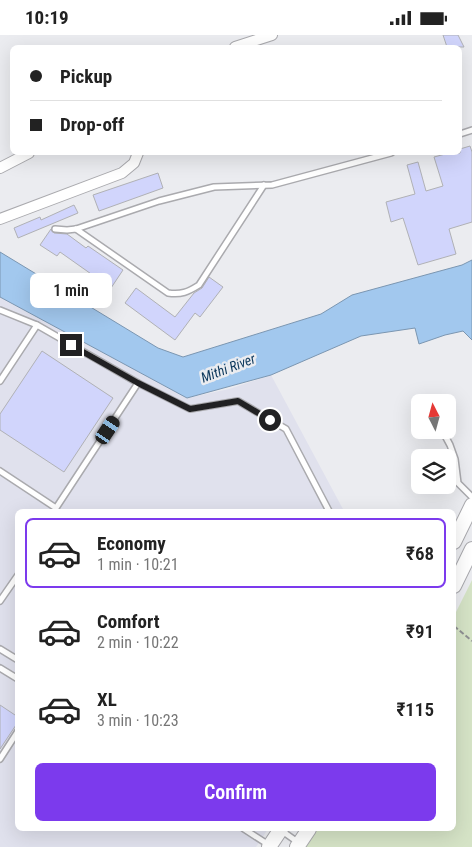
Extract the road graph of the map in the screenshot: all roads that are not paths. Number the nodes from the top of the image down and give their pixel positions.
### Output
1 (272, 35) edge
2 (241, 45) edge
3 (25, 155) edge
4 (137, 155) edge
5 (384, 155) edge
6 (0, 168) edge
7 (264, 185) junction
8 (3, 218) edge
9 (55, 229) dead end
10 (76, 229) junction
11 (0, 310) edge
12 (37, 325) junction
13 (0, 381) edge
14 (138, 383) junction
15 (446, 439) edge
16 (0, 471) edge
17 (472, 497) edge
18 (472, 505) edge
19 (329, 509) edge
20 (456, 538) edge
21 (472, 549) edge
22 (15, 579) edge
23 (456, 582) edge
24 (0, 601) edge
25 (0, 649) edge
26 (15, 658) edge
27 (0, 668) edge
28 (15, 677) edge
29 (15, 736) edge
30 (0, 759) edge
31 (247, 831) edge
32 (279, 831) edge
33 (282, 831) edge
34 (308, 831) edge
35 (298, 845) edge
36 (270, 846) edge

1 - 2 street
3 - 6 street
4 - 8 street
5 - 7 lane
7 - 10 lane
7 - 10 lane
9 - 10 lane
11 - 12 lane
12 - 13 lane
12 - 14 lane
14 - 16 lane
14 - 19 lane
15 - 17 lane
18 - 20 main road
21 - 23 main road
22 - 24 lane
25 - 26 lane
27 - 28 lane
29 - 30 lane
31 - 36 lane
32 - 36 main road
33 - 35 lane
34 - 35 main road

